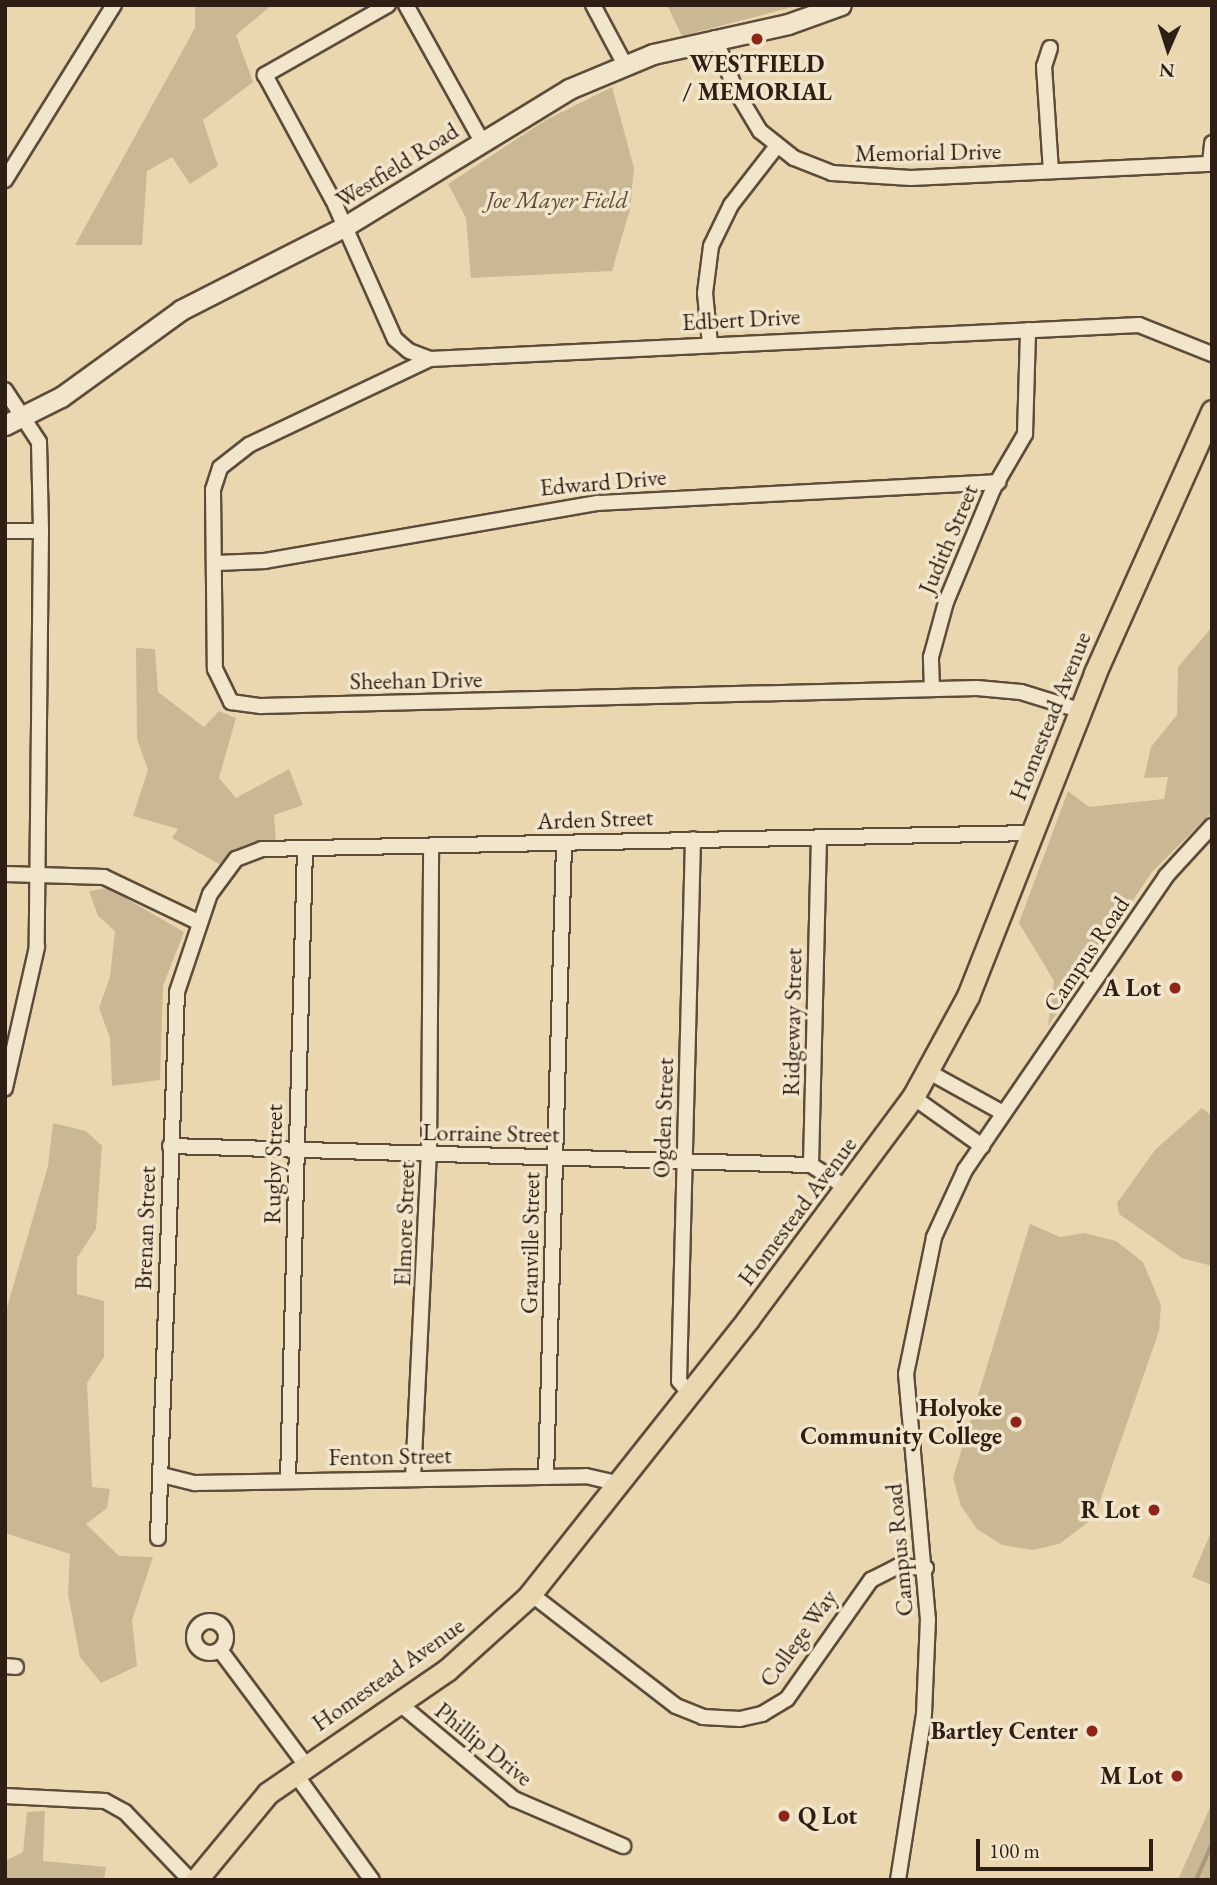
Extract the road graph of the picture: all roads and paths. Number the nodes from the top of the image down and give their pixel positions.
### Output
1 (114, 5) edge
2 (388, 5) edge
3 (406, 5) edge
4 (593, 5) edge
5 (841, 5) edge
6 (715, 38) junction
7 (1050, 48) dead end
8 (625, 65) junction
9 (481, 140) junction
10 (1212, 143) edge
11 (777, 146) junction
12 (1211, 164) edge
13 (1051, 171) junction
14 (5, 180) edge
15 (344, 227) junction
16 (1028, 330) junction
17 (710, 344) junction
18 (1212, 354) edge
19 (430, 359) junction
20 (5, 390) edge
21 (1212, 411) edge
22 (13, 422) edge
23 (998, 481) junction
24 (5, 531) edge
25 (41, 531) junction
26 (217, 563) junction
27 (932, 689) junction
28 (1079, 710) junction
29 (1212, 826) edge
30 (1032, 832) junction
31 (819, 836) junction
32 (693, 839) junction
33 (564, 844) junction
34 (430, 846) junction
35 (304, 849) junction
36 (5, 874) edge
37 (37, 875) junction
38 (198, 922) junction
39 (929, 1072) junction
40 (5, 1088) edge
41 (913, 1097) junction
42 (1003, 1114) junction
43 (170, 1146) junction
44 (982, 1146) junction
45 (297, 1150) junction
46 (429, 1154) junction
47 (554, 1157) junction
48 (684, 1160) junction
49 (811, 1165) junction
50 (848, 1188) junction
51 (690, 1394) junction
52 (162, 1475) junction
53 (546, 1476) junction
54 (413, 1478) junction
55 (288, 1480) junction
56 (621, 1484) junction
57 (159, 1538) dead end
58 (926, 1568) junction
59 (531, 1594) junction
60 (220, 1650) dead end
61 (399, 1703) junction
62 (299, 1768) junction
63 (5, 1796) edge
64 (623, 1846) dead end
65 (190, 1880) edge
66 (197, 1880) edge
67 (372, 1880) edge
68 (898, 1880) edge

1 - 14 street
2 - 15 street
3 - 9 street
4 - 8 street
5 - 6 main road, Westfield Road
6 - 8 main road, Westfield Road
6 - 11 street, Memorial Drive
7 - 13 street
8 - 9 main road, Westfield Road
9 - 15 main road, Westfield Road
10 - 12 street
11 - 13 street, Memorial Drive
11 - 17 street
12 - 13 street, Memorial Drive
15 - 19 street
15 - 22 main road, Westfield Road
16 - 17 street, Edbert Drive
16 - 18 street, Edbert Drive
16 - 23 street, Judith Street
17 - 19 street, Edbert Drive
19 - 26 street, Sheehan Drive
20 - 22 street
21 - 28 main road, Homestead Avenue
22 - 25 street
23 - 26 street, Edward Drive
23 - 27 street, Judith Street
24 - 25 street
25 - 37 street
26 - 27 street, Sheehan Drive
27 - 28 street, Sheehan Drive
28 - 30 main road, Homestead Avenue
29 - 42 street, Campus Road
30 - 31 street, Arden Street
30 - 39 main road, Homestead Avenue
31 - 32 street, Arden Street
31 - 49 street, Ridgeway Street
32 - 33 street, Arden Street
32 - 48 street, Ogden Street
33 - 34 street, Arden Street
33 - 47 street, Granville Street
34 - 35 street, Arden Street
34 - 46 street, Elmore Street
35 - 38 street, Arden Street
35 - 45 street, Rugby Street
36 - 37 street
37 - 38 street
37 - 40 street
38 - 43 street, Brenan Street
39 - 41 main road, Homestead Avenue
39 - 42 street
41 - 44 street
41 - 50 main road, Homestead Avenue
42 - 44 street, Campus Road
43 - 45 street, Lorraine Street
43 - 52 street, Brenan Street
44 - 58 street, Campus Road
45 - 46 street, Lorraine Street
45 - 55 street, Rugby Street
46 - 47 street, Lorraine Street
46 - 54 street, Elmore Street
47 - 48 street, Lorraine Street
47 - 53 street, Granville Street
48 - 49 street, Lorraine Street
48 - 51 street, Ogden Street
49 - 50 street
50 - 51 main road, Homestead Avenue
51 - 56 main road, Homestead Avenue
52 - 55 street, Fenton Street
52 - 57 street, Brenan Street
53 - 54 street, Fenton Street
53 - 56 street, Fenton Street
54 - 55 street, Fenton Street
56 - 59 main road, Homestead Avenue
58 - 59 street, College Way
58 - 68 street, Campus Road
59 - 61 main road, Homestead Avenue
60 - 62 street
61 - 62 main road, Homestead Avenue
61 - 64 street, Phillip Drive
62 - 66 main road, Homestead Avenue
62 - 67 street
63 - 65 street

